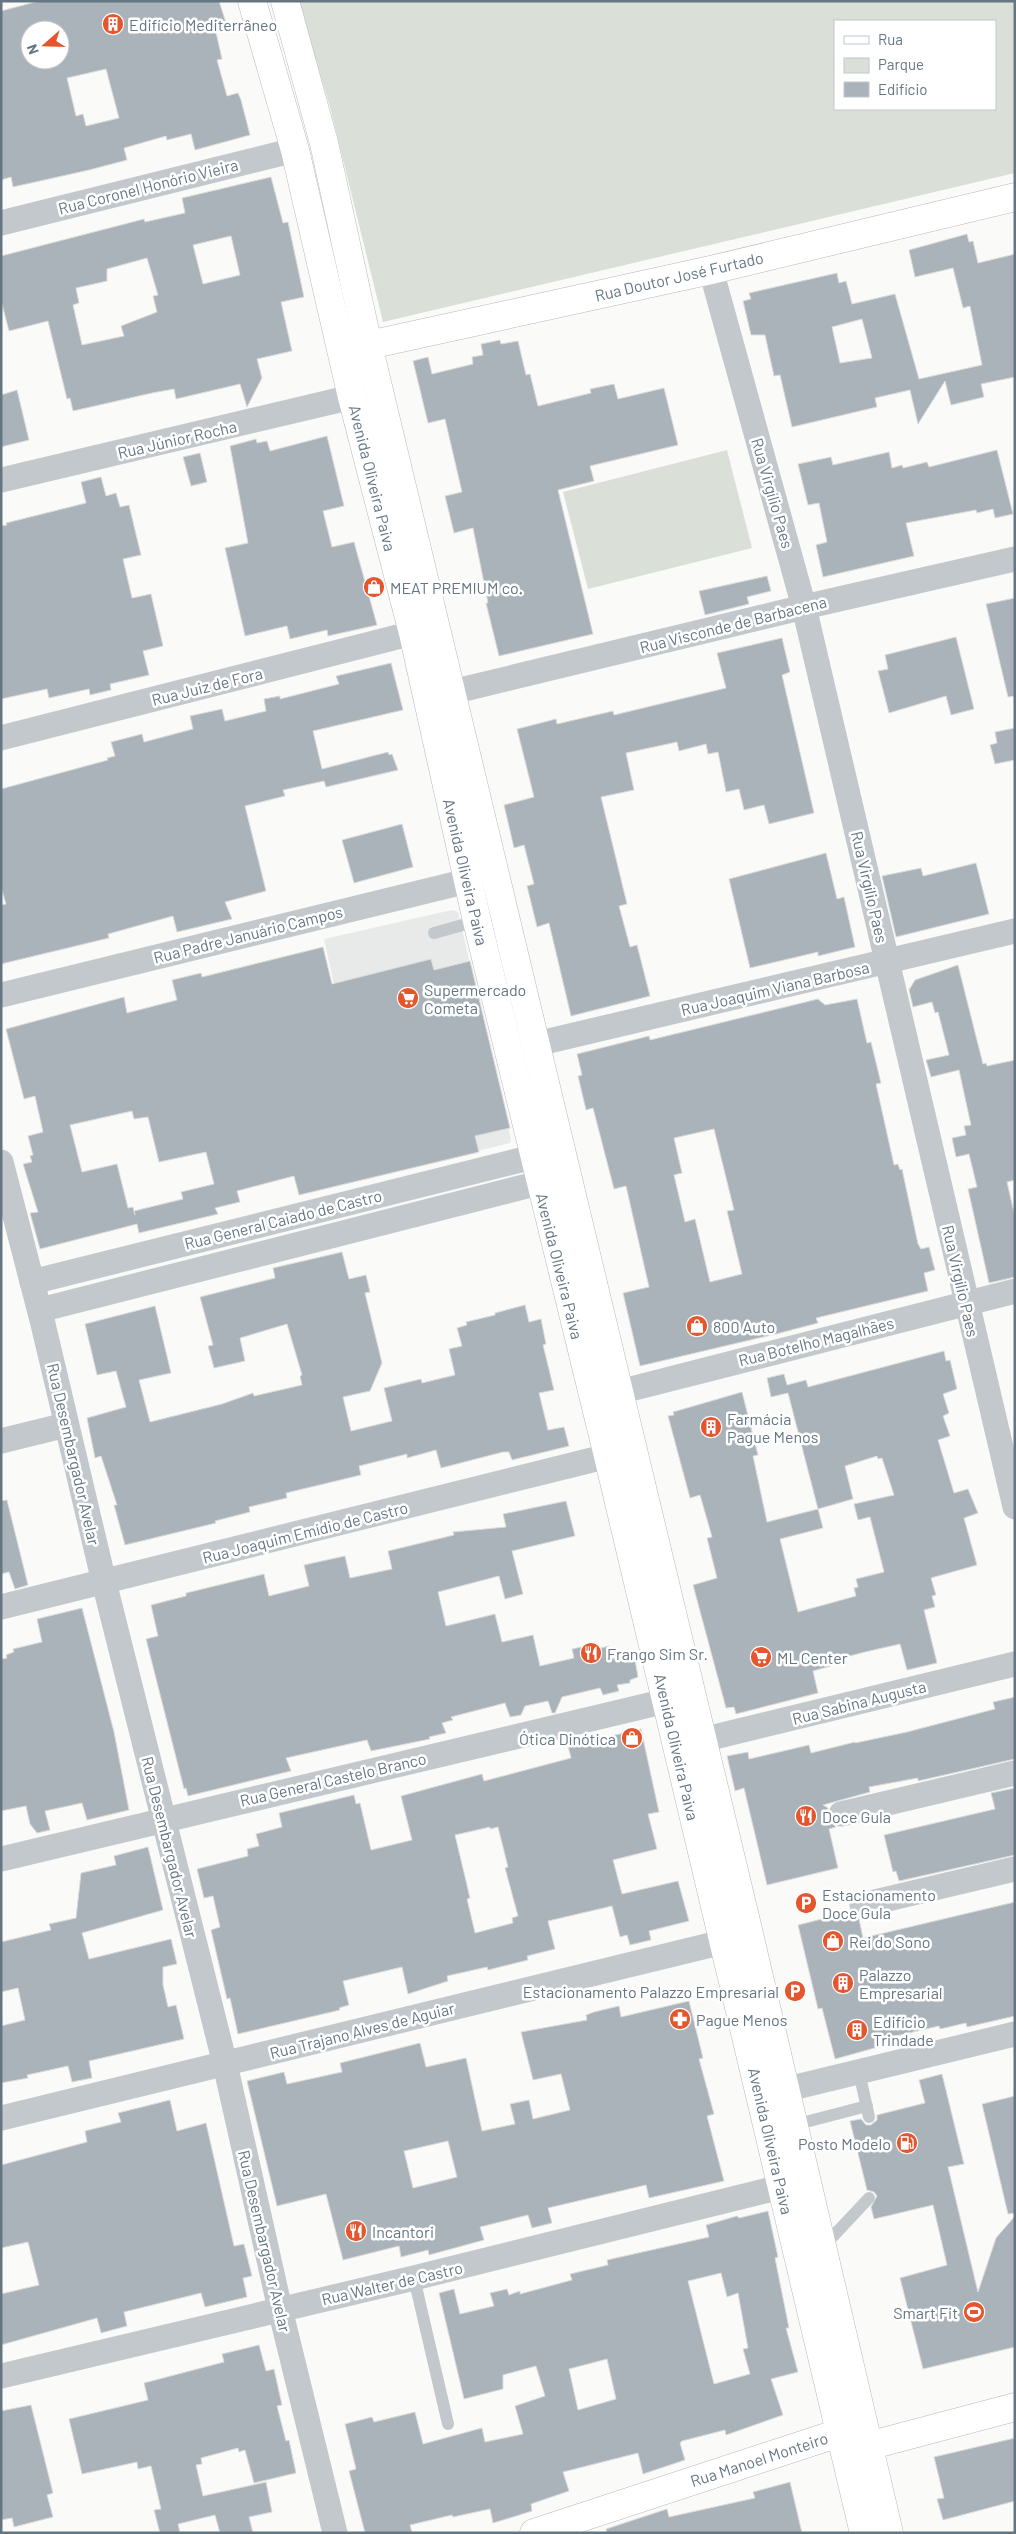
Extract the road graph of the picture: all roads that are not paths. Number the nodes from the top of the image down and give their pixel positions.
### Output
1 (252, 1) edge
2 (285, 1) edge
3 (295, 150) junction
4 (1015, 197) edge
5 (1, 223) edge
6 (711, 270) junction
7 (368, 345) junction
8 (342, 351) junction
9 (352, 397) junction
10 (1, 480) edge
11 (1015, 559) edge
12 (804, 607) junction
13 (413, 633) junction
14 (452, 692) junction
15 (1, 738) edge
16 (495, 874) junction
17 (467, 881) junction
18 (476, 921) junction
19 (1015, 931) edge
20 (434, 933) dead end
21 (887, 962) junction
22 (1, 995) edge
23 (536, 1044) junction
24 (533, 1156) junction
25 (1, 1162) edge
26 (539, 1183) junction
27 (32, 1282) junction
28 (1015, 1291) edge
29 (966, 1302) junction
30 (40, 1310) junction
31 (618, 1392) junction
32 (66, 1425) junction
33 (1, 1441) edge
34 (608, 1456) junction
35 (1015, 1506) edge
36 (104, 1582) junction
37 (1, 1606) edge
38 (1015, 1664) edge
39 (666, 1701) junction
40 (702, 1740) junction
41 (1015, 1773) edge
42 (841, 1814) dead end
43 (163, 1819) junction
44 (1, 1858) edge
45 (1015, 1869) edge
46 (862, 1905) dead end
47 (723, 1942) junction
48 (1015, 2034) edge
49 (225, 2064) junction
50 (859, 2072) junction
51 (773, 2093) junction
52 (1, 2118) edge
53 (794, 2125) junction
54 (781, 2187) junction
55 (869, 2198) dead end
56 (822, 2247) junction
57 (414, 2278) junction
58 (280, 2309) junction
59 (1, 2376) edge
60 (1015, 2407) edge
61 (448, 2424) dead end
62 (839, 2433) junction
63 (868, 2446) junction
64 (335, 2533) edge
65 (534, 2533) edge
66 (864, 2533) edge
67 (889, 2533) edge

1 - 3 main road, Avenida Oliveira Paiva
2 - 7 main road, Avenida Oliveira Paiva
3 - 5 street, Rua Coronel Honório Vieira
3 - 8 main road, Avenida Oliveira Paiva
4 - 6 main road, Rua Doutor José Furtado
6 - 7 main road, Rua Doutor José Furtado
6 - 12 street, Rua Virgílio Paes
7 - 8 main road, Rua Doutor José Furtado
7 - 14 main road, Avenida Oliveira Paiva
8 - 9 main road, Avenida Oliveira Paiva
9 - 10 street, Rua Júnior Rocha
9 - 13 main road, Avenida Oliveira Paiva
11 - 12 street, Rua Visconde de Barbacena
12 - 14 street, Rua Visconde de Barbacena
12 - 21 street, Rua Virgílio Paes
13 - 15 street, Rua Juiz de Fora
13 - 17 main road, Avenida Oliveira Paiva
14 - 16 main road, Avenida Oliveira Paiva
16 - 17 street, Rua Padre Januário Campos
16 - 23 main road, Avenida Oliveira Paiva
17 - 18 main road, Avenida Oliveira Paiva
17 - 22 street, Rua Padre Januário Campos
18 - 20 lane
18 - 24 main road, Avenida Oliveira Paiva
19 - 21 street, Rua Joaquim Viana Barbosa
21 - 23 street, Rua Joaquim Viana Barbosa
21 - 29 street, Rua Virgílio Paes
23 - 31 main road, Avenida Oliveira Paiva
24 - 26 main road, Avenida Oliveira Paiva
24 - 27 street, Rua General Caiado de Castro
25 - 27 street, Rua Desembargador Avelar
26 - 30 street, Rua General Caiado de Castro
26 - 34 main road, Avenida Oliveira Paiva
27 - 30 street, Rua Desembargador Avelar
28 - 29 street, Rua Botelho Magalhães
29 - 31 street, Rua Botelho Magalhães
29 - 35 street, Rua Virgílio Paes
30 - 32 street, Rua Desembargador Avelar
31 - 40 main road, Avenida Oliveira Paiva
32 - 33 street
32 - 36 street, Rua Desembargador Avelar
34 - 36 street, Rua Joaquim Emídio de Castro
34 - 39 main road, Avenida Oliveira Paiva
36 - 37 street, Rua Joaquim Emídio de Castro
36 - 43 street, Rua Desembargador Avelar
38 - 40 street, Rua Sabina Augusta
39 - 43 street, Rua General Castelo Branco
39 - 47 main road, Avenida Oliveira Paiva
40 - 51 main road, Avenida Oliveira Paiva
41 - 42 street
43 - 44 street, Rua General Castelo Branco
43 - 49 street, Rua Desembargador Avelar
45 - 46 street
47 - 49 street, Rua Trajano Alves de Aguiar
47 - 51 main road, Avenida Oliveira Paiva
48 - 50 street
49 - 52 street, Rua Trajano Alves de Aguiar
49 - 58 street, Rua Desembargador Avelar
50 - 51 street
50 - 53 lane
51 - 53 main road, Avenida Oliveira Paiva
51 - 54 main road, Avenida Oliveira Paiva
53 - 56 main road, Avenida Oliveira Paiva
54 - 57 street, Rua Walter de Castro
54 - 62 main road, Avenida Oliveira Paiva
55 - 56 lane
56 - 63 main road, Avenida Oliveira Paiva
57 - 58 street, Rua Walter de Castro
57 - 61 lane
58 - 59 street, Rua Walter de Castro
58 - 64 street, Rua Desembargador Avelar
60 - 63 main road
62 - 63 main road, Rua Manoel Monteiro
62 - 65 main road, Rua Manoel Monteiro
62 - 66 main road, Avenida Oliveira Paiva
63 - 67 main road, Avenida Oliveira Paiva

